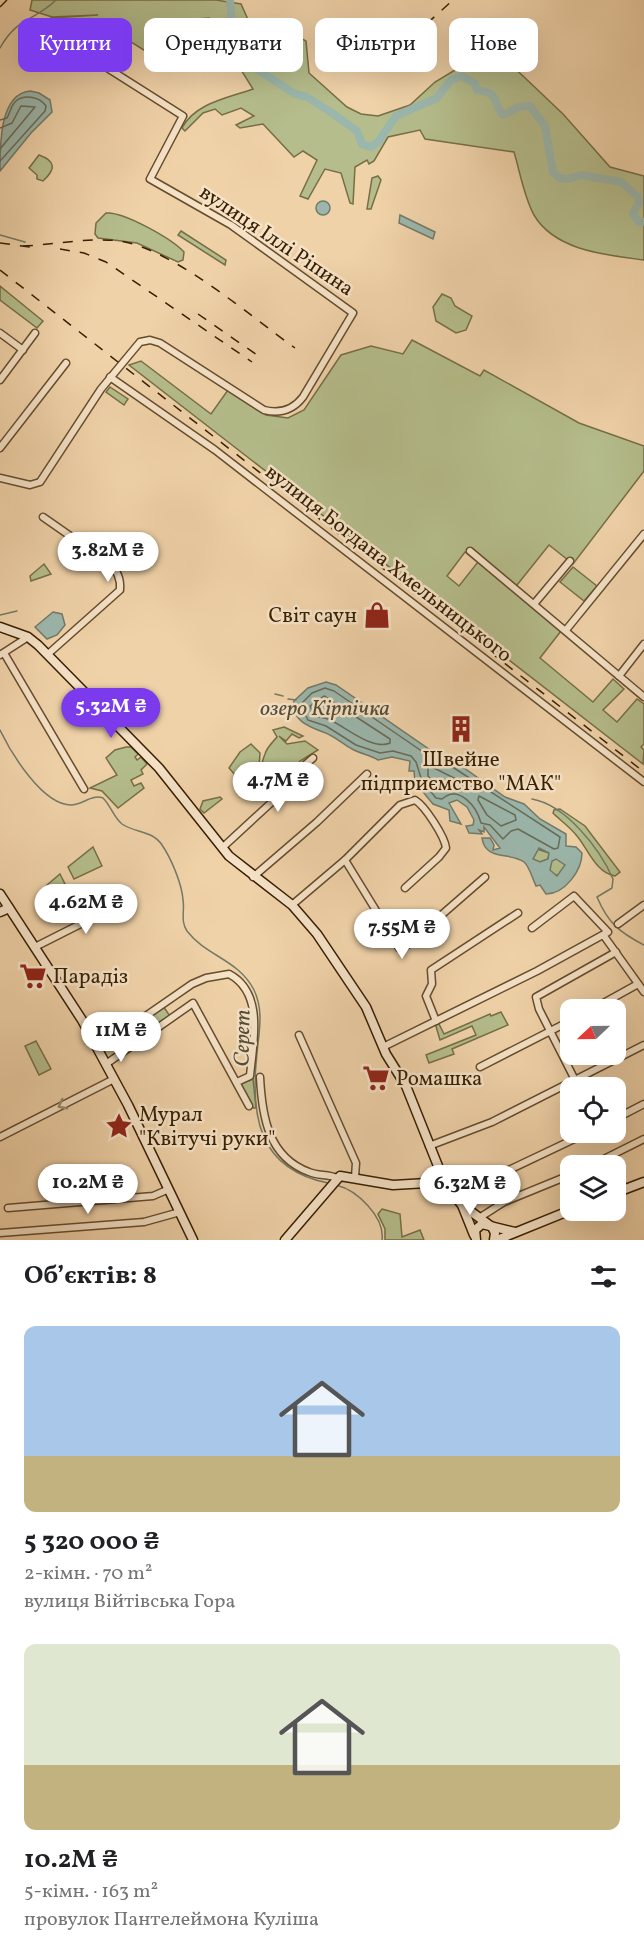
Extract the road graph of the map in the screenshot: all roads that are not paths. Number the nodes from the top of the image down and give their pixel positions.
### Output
1 (114, 72) edge
2 (0, 333) edge
3 (35, 333) dead end
4 (23, 350) junction
5 (66, 363) dead end
6 (110, 377) junction
7 (0, 380) edge
8 (0, 448) edge
9 (0, 478) edge
10 (43, 517) dead end
11 (644, 534) edge
12 (470, 550) dead end
13 (570, 561) dead end
14 (534, 604) junction
15 (0, 627) edge
16 (566, 630) junction
17 (28, 637) junction
18 (644, 644) edge
19 (2, 654) edge
20 (48, 654) junction
21 (619, 676) junction
22 (644, 697) edge
23 (313, 758) dead end
24 (367, 774) dead end
25 (644, 782) edge
26 (84, 789) dead end
27 (222, 848) junction
28 (345, 860) junction
29 (253, 877) junction
30 (486, 878) dead end
31 (405, 888) dead end
32 (0, 894) edge
33 (124, 902) dead end
34 (644, 905) edge
35 (292, 906) junction
36 (9, 908) junction
37 (0, 912) edge
38 (518, 913) dead end
39 (618, 924) dead end
40 (532, 928) dead end
41 (604, 936) junction
42 (35, 947) junction
43 (616, 952) junction
44 (638, 984) junction
45 (644, 992) edge
46 (611, 999) edge
47 (436, 1021) junction
48 (560, 1027) edge
49 (551, 1032) junction
50 (299, 1035) dead end
51 (644, 1045) edge
52 (383, 1047) junction
53 (98, 1049) junction
54 (106, 1064) junction
55 (480, 1066) dead end
56 (260, 1077) dead end
57 (574, 1077) edge
58 (581, 1077) edge
59 (114, 1079) junction
60 (237, 1082) junction
61 (560, 1088) edge
62 (644, 1104) edge
63 (249, 1106) dead end
64 (626, 1113) edge
65 (0, 1137) edge
66 (644, 1139) edge
67 (566, 1143) edge
68 (429, 1146) junction
69 (612, 1155) edge
70 (355, 1177) junction
71 (560, 1178) edge
72 (335, 1179) junction
73 (444, 1182) junction
74 (644, 1182) edge
75 (169, 1189) junction
76 (626, 1189) edge
77 (454, 1196) junction
78 (462, 1205) junction
79 (8, 1208) dead end
80 (180, 1212) junction
81 (560, 1214) edge
82 (479, 1218) junction
83 (490, 1226) junction
84 (515, 1232) junction
85 (0, 1233) edge
86 (475, 1239) edge
87 (193, 1240) edge
88 (285, 1240) edge
89 (495, 1240) edge

1 - 6 street, вулиця Іллі Ріпина
2 - 4 street
3 - 4 street
4 - 7 street
5 - 8 street
6 - 9 street, вулиця Іллі Ріпина
6 - 25 street, вулиця Богдана Хмельницького
10 - 20 street
11 - 16 street
12 - 14 street
13 - 14 street
14 - 16 street
15 - 17 street
16 - 21 street
17 - 19 street
17 - 20 street
18 - 21 street
19 - 26 street
20 - 27 street
21 - 22 street
23 - 27 street
24 - 29 street
27 - 29 street
28 - 30 street
28 - 31 street
28 - 35 street
29 - 35 street
32 - 36 street
33 - 42 street
34 - 39 street
35 - 52 street
36 - 37 street
36 - 42 street
38 - 47 street
40 - 41 street
41 - 43 street
41 - 47 street
42 - 53 street
43 - 44 street
43 - 49 street
44 - 45 street
44 - 46 street
47 - 52 street
48 - 49 street
49 - 55 street
49 - 57 street
50 - 70 street
51 - 58 street
52 - 68 street
53 - 54 street
53 - 60 street
54 - 59 street
54 - 60 street
56 - 72 street
59 -> 65 street
59 - 75 street
60 - 63 street
61 - 68 street
62 - 64 street
66 - 69 street
67 - 77 street
68 - 73 street
70 - 72 street
70 - 73 street
71 - 82 street
72 - 88 street
73 - 77 street
74 - 76 street
75 - 79 street
75 - 80 street
77 - 78 street
78 - 82 street
78 - 86 street
80 - 85 street
80 - 87 street
81 - 84 street
82 - 83 street
83 - 84 street
83 - 86 street
83 - 89 street
84 - 89 street

